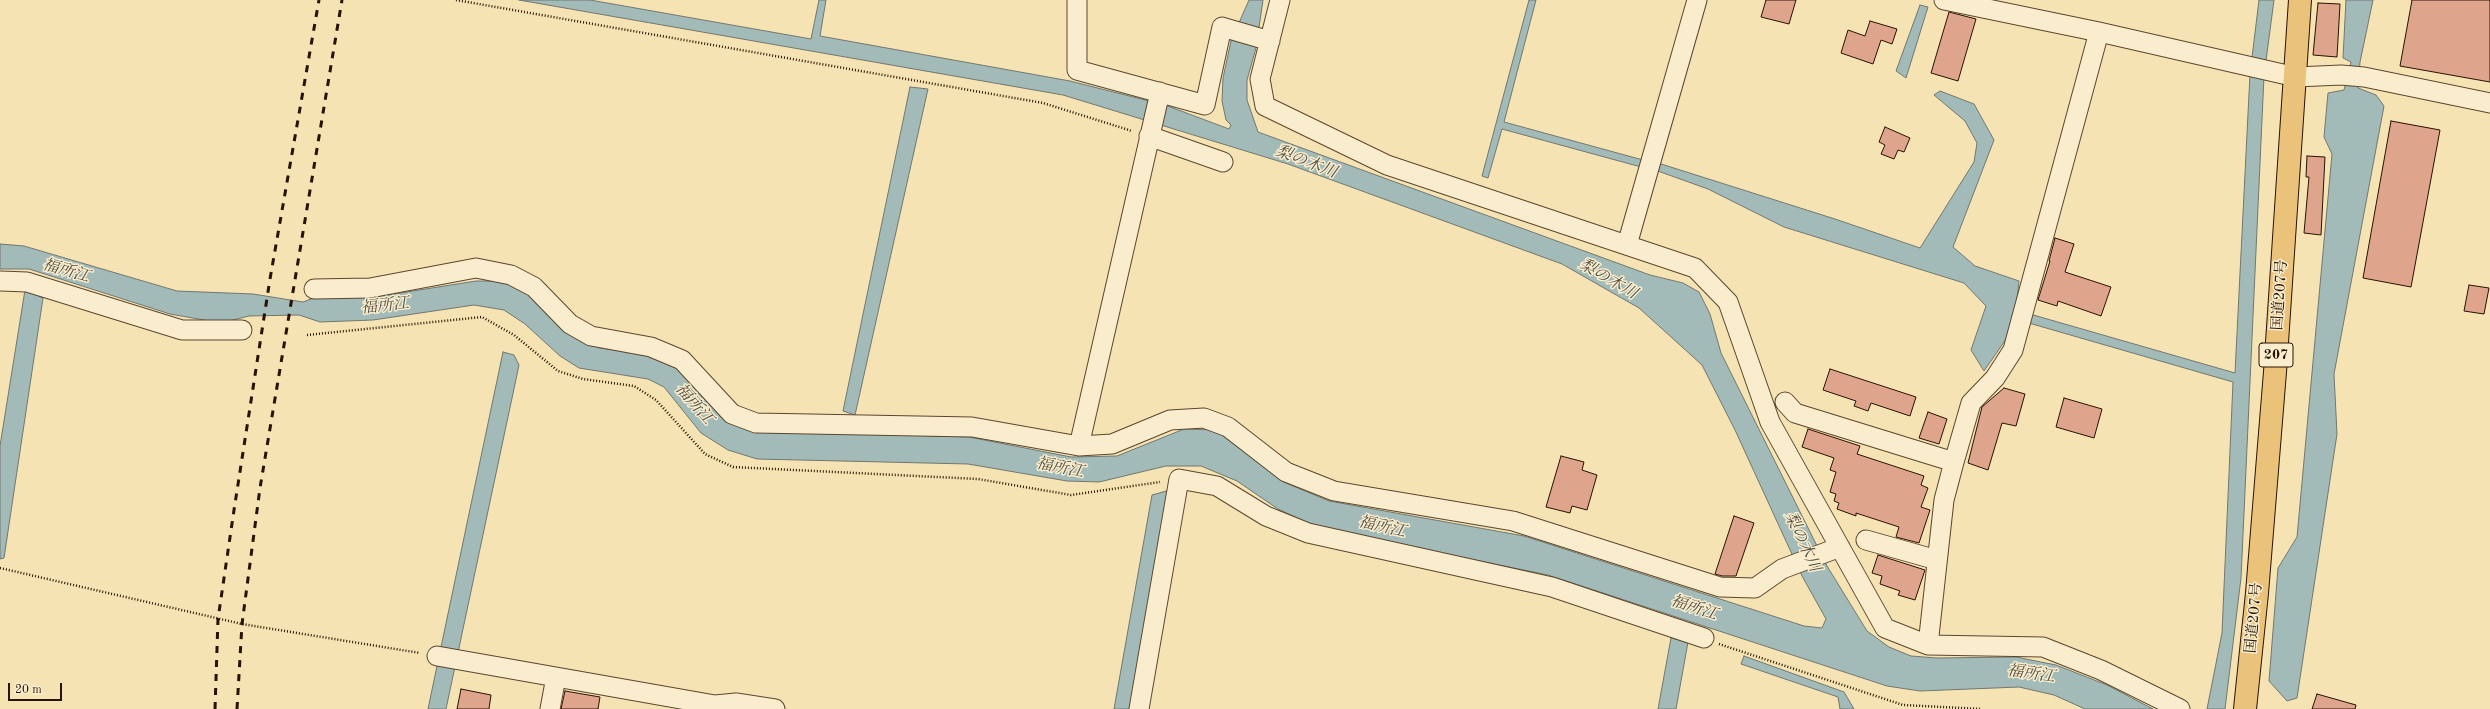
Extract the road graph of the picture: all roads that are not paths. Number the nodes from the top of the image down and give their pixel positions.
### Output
1 (1077, 0) edge
2 (1280, 0) edge
3 (1697, 0) edge
4 (1944, 0) edge
5 (2300, 0) edge
6 (2009, 6) edge
7 (2099, 32) junction
8 (1270, 41) junction
9 (2296, 77) junction
10 (1160, 92) junction
11 (2490, 103) edge
12 (1149, 136) junction
13 (1223, 162) dead end
14 (1627, 245) junction
15 (0, 281) edge
16 (314, 289) dead end
17 (242, 330) dead end
18 (1785, 402) dead end
19 (1080, 446) junction
20 (1954, 462) junction
21 (1866, 540) dead end
22 (1840, 547) junction
23 (1937, 560) junction
24 (1704, 638) road end
25 (1928, 645) junction
26 (437, 656) road end
27 (556, 677) junction
28 (715, 707) edge
29 (550, 709) edge
30 (775, 709) edge
31 (1139, 709) edge
32 (2180, 709) edge
33 (2245, 709) edge

1 - 10 street
2 - 8 street
3 - 14 street
4 - 6 street
5 - 9 highway, 国道207号 / 207
6 - 7 street
7 - 9 street
7 - 20 street
8 - 10 street
8 - 14 street
9 - 11 street
9 - 33 highway, 国道207号 / 207
10 - 12 street
12 - 13 street
12 - 19 street
14 - 22 street
15 - 17 street
16 - 19 street
18 - 20 street
19 - 22 street
20 - 23 street
21 - 23 street
22 - 25 street
23 - 25 street
24 - 31 street
25 - 32 street
26 - 27 street
27 - 28 street
27 - 29 street
28 - 30 street

